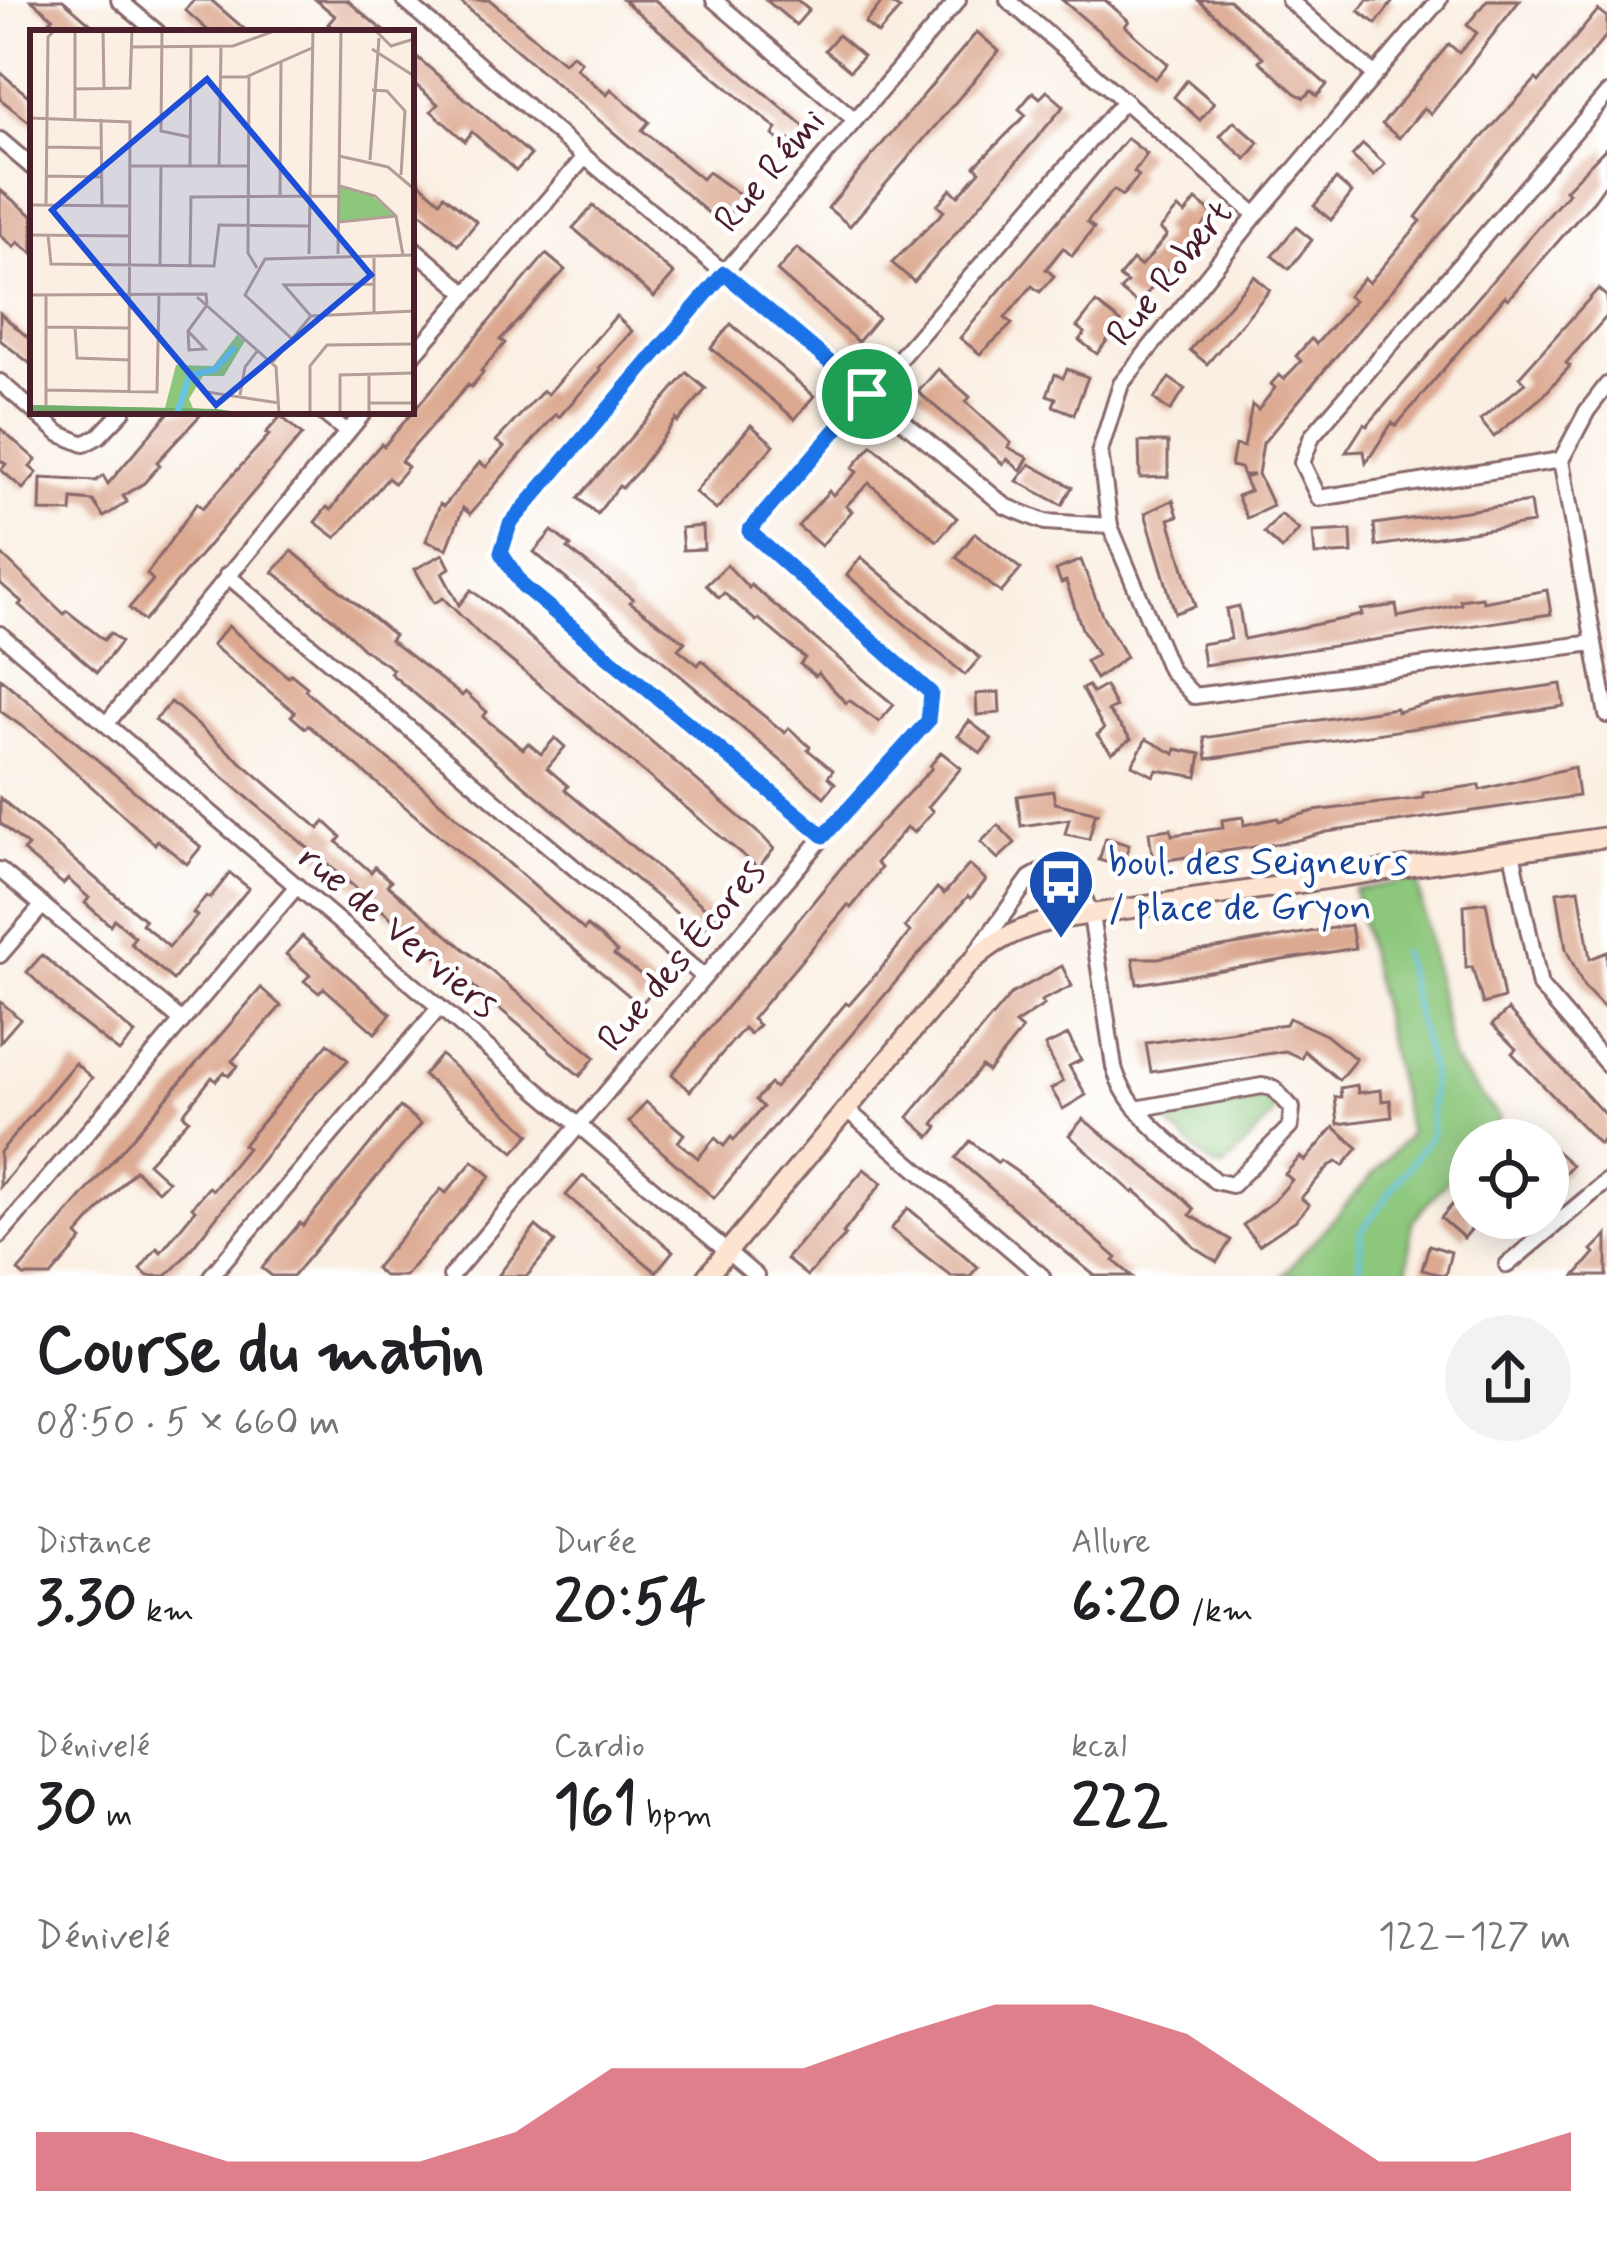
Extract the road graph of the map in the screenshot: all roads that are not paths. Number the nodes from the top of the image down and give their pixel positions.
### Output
1 (119, 0) edge
2 (404, 0) edge
3 (714, 0) edge
4 (958, 0) edge
5 (1008, 0) edge
6 (1289, 0) edge
7 (1439, 0) edge
8 (154, 30) edge
9 (1375, 75) junction
10 (1607, 94) edge
11 (1124, 101) junction
12 (854, 119) junction
13 (0, 140) edge
14 (585, 157) junction
15 (30, 165) edge
16 (1256, 215) junction
17 (414, 250) edge
18 (724, 273) junction
19 (466, 293) junction
20 (414, 354) edge
21 (0, 382) edge
22 (1607, 385) edge
23 (867, 394) junction
24 (30, 408) edge
25 (37, 414) edge
26 (120, 414) edge
27 (325, 414) edge
28 (362, 414) edge
29 (347, 432) junction
30 (1561, 460) junction
31 (1110, 526) junction
32 (227, 575) junction
33 (0, 634) edge
34 (1593, 643) junction
35 (1607, 715) edge
36 (106, 724) junction
37 (824, 836) junction
38 (1607, 837) edge
39 (1512, 852) junction
40 (0, 870) edge
41 (297, 886) junction
42 (43, 905) junction
43 (1091, 914) junction
44 (0, 955) edge
45 (965, 968) junction
46 (704, 977) junction
47 (439, 1008) junction
48 (182, 1022) junction
49 (1607, 1064) edge
50 (1136, 1109) junction
51 (848, 1110) junction
52 (580, 1123) junction
53 (1607, 1181) edge
54 (0, 1234) edge
55 (728, 1252) junction
56 (1507, 1265) dead end
57 (211, 1276) edge
58 (451, 1276) edge
59 (707, 1276) edge
60 (756, 1276) edge
61 (1042, 1276) edge

1 - 8 street
2 - 14 street
3 - 12 street
4 - 12 street, Rue Rémi
5 - 11 street
6 - 9 street
7 - 9 street, Rue Robert
9 - 16 street, Rue Robert
10 - 30 street
11 - 16 street
11 - 23 street
12 - 18 street, Rue Rémi
13 - 15 street
14 - 18 street
14 - 19 street
16 - 31 street, Rue Robert
17 - 19 street
18 - 23 street
18 - 37 street, Rue Rémi
19 - 20 street
21 - 24 street
22 - 30 street
23 - 31 street
23 - 37 street, Rue des Écores
25 - 26 street
27 - 29 street
28 - 29 street
29 - 32 street
30 - 34 street
31 - 34 street, Rue Robert
32 - 36 street
32 - 46 street
33 - 36 street, rue de Verviers
34 - 35 street
36 - 41 street, rue de Verviers
37 - 46 street, Rue des Écores
38 - 39 street
39 - 43 street
39 - 49 street
40 - 42 street
41 - 47 street, rue de Verviers
41 - 48 street
42 - 44 street
42 - 48 street
43 - 45 street
43 - 45 street
43 - 50 street
45 - 51 street
46 - 52 street, Rue des Écores
47 - 52 street, rue de Verviers
47 - 57 street
48 - 54 street
50 - 50 street
51 - 55 street
51 - 61 street
52 - 55 street, rue de Verviers
52 - 58 street, Rue des Écores
53 - 56 street
55 - 59 street
55 - 60 street, rue de Verviers

